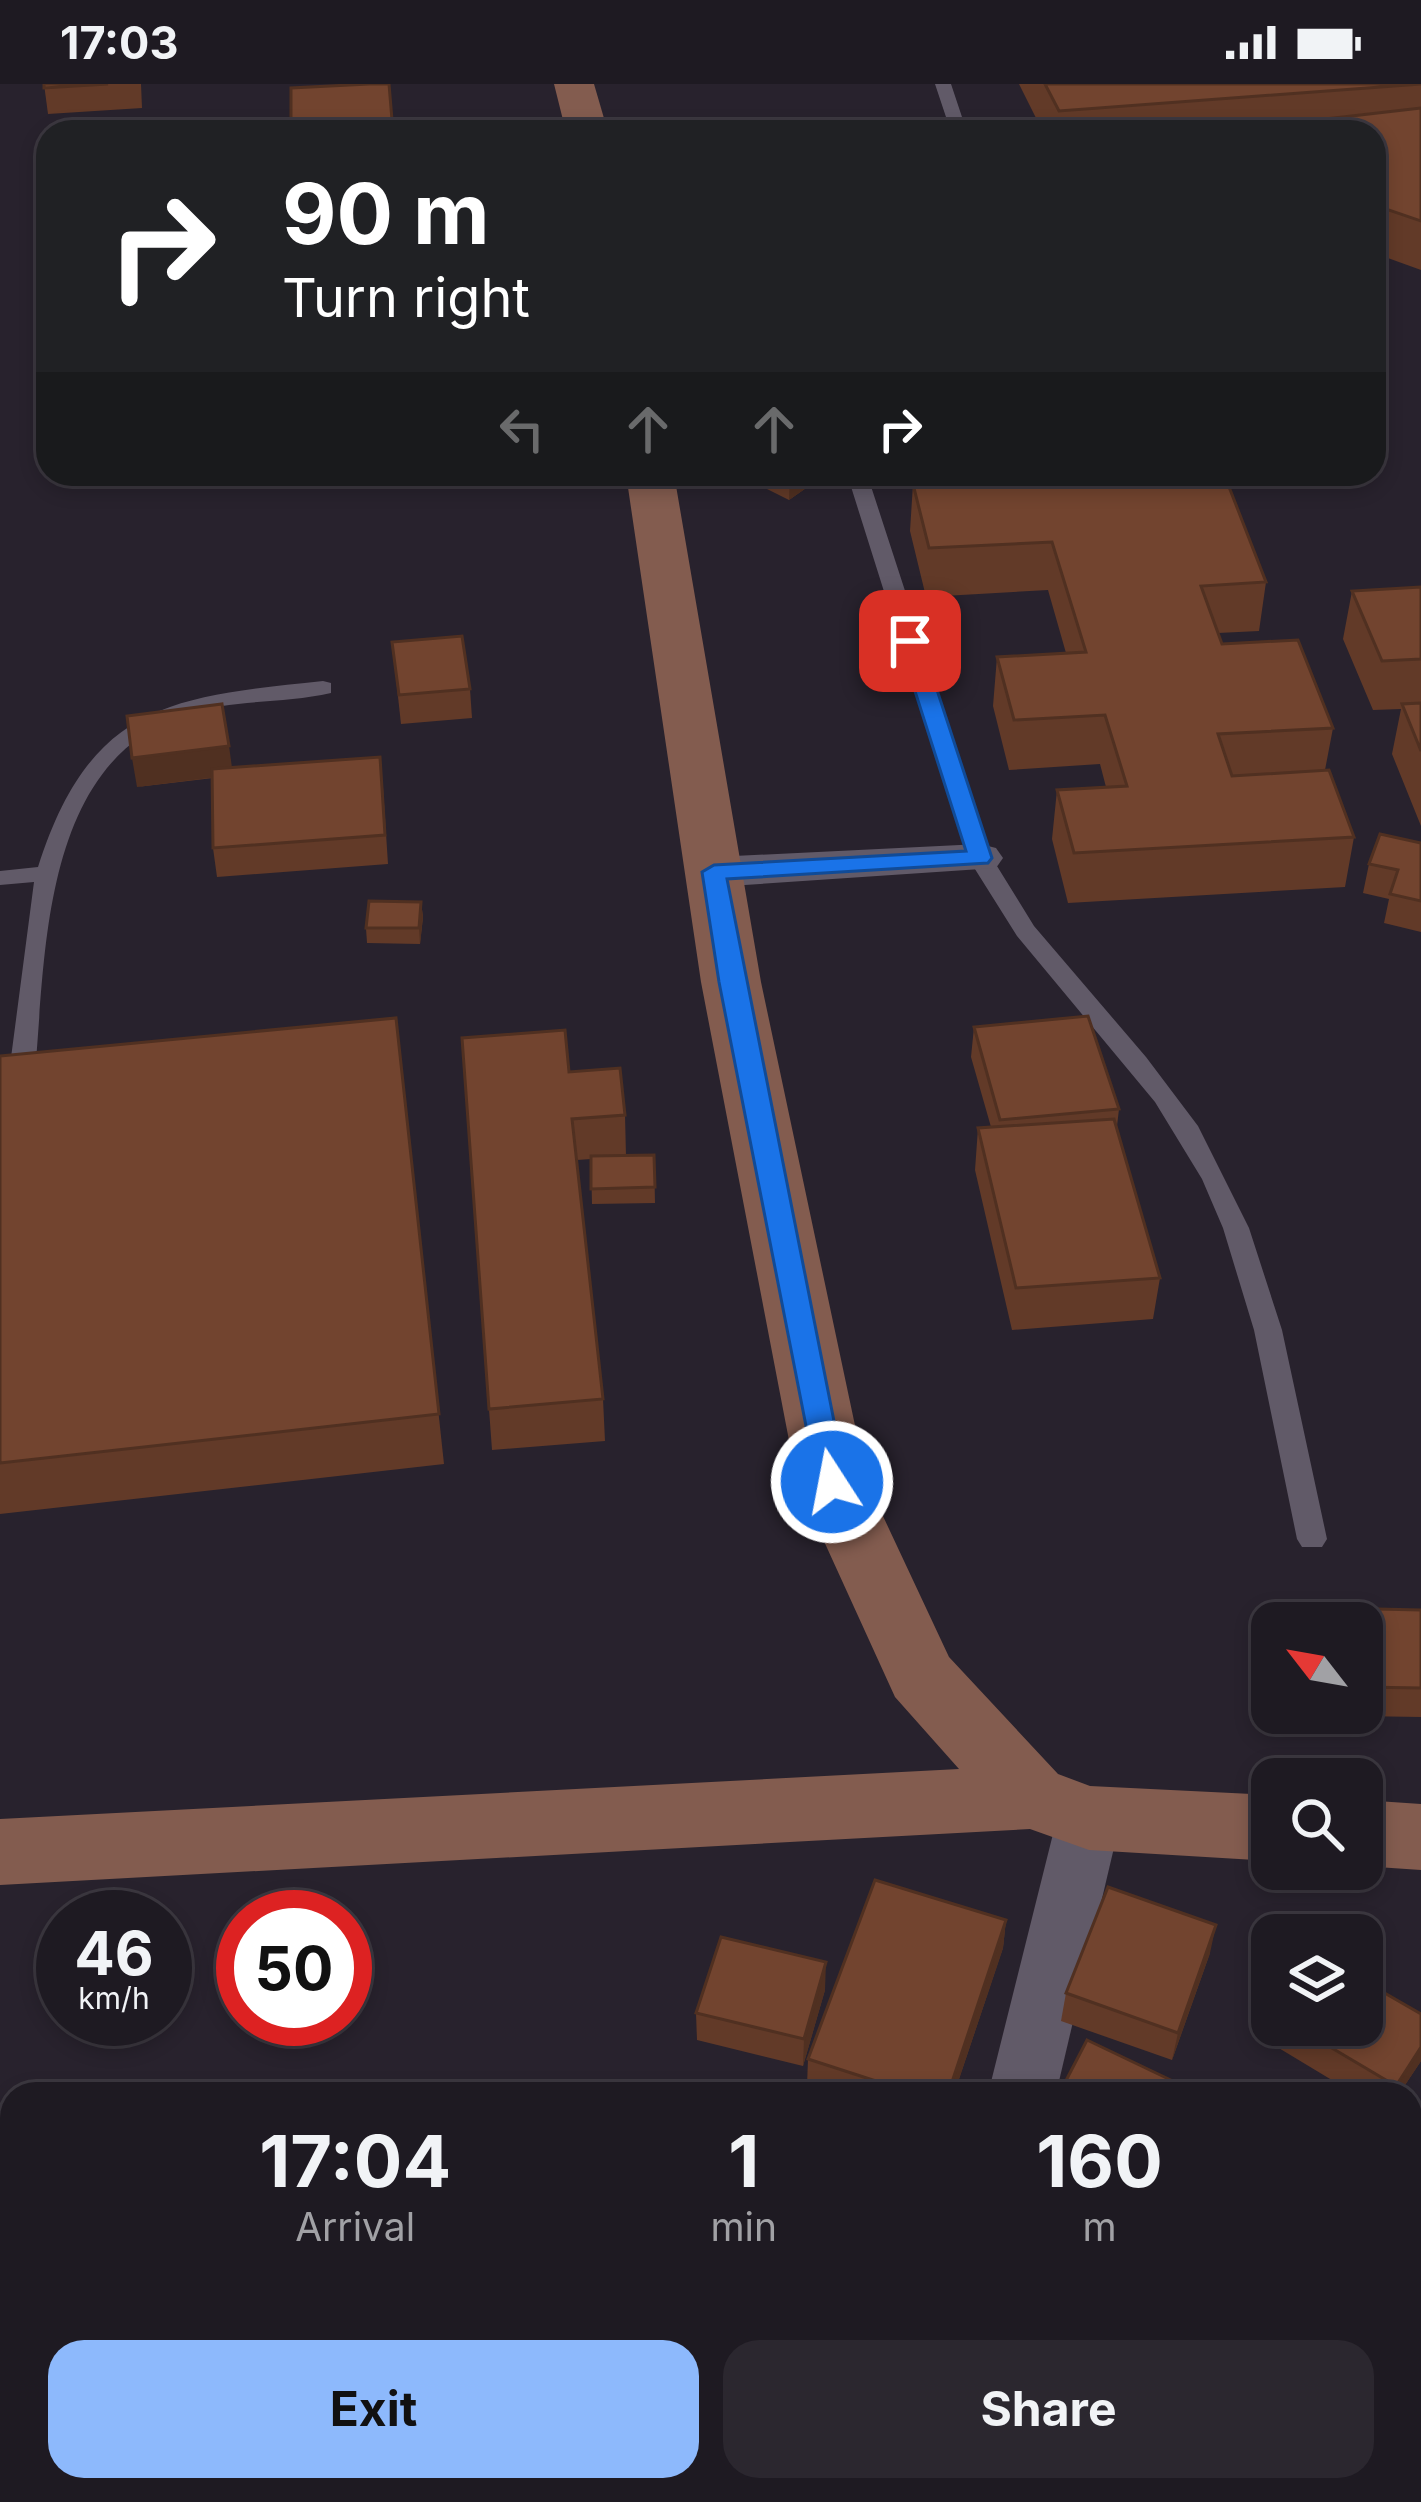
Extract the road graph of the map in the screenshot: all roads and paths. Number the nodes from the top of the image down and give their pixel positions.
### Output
1 (574, 84) edge
2 (943, 84) edge
3 (584, 120) edge
4 (955, 120) edge
5 (652, 486) edge
6 (861, 486) edge
7 (323, 688) dead end
8 (980, 858) junction
9 (714, 872) junction
10 (46, 873) junction
11 (0, 878) edge
12 (22, 1074) edge
13 (1312, 1539) dead end
14 (1060, 1808) junction
15 (1251, 1826) edge
16 (1383, 1834) edge
17 (1421, 1837) edge
18 (0, 1852) edge
19 (1024, 2082) edge

1 - 3 main road
2 - 4 lane
5 - 9 main road
6 - 8 lane
7 - 10 lane
8 - 9 street
8 - 13 lane
9 - 14 main road
10 - 11 lane
10 - 12 lane
14 - 15 main road
14 - 18 main road
14 - 19 street
16 - 17 main road

